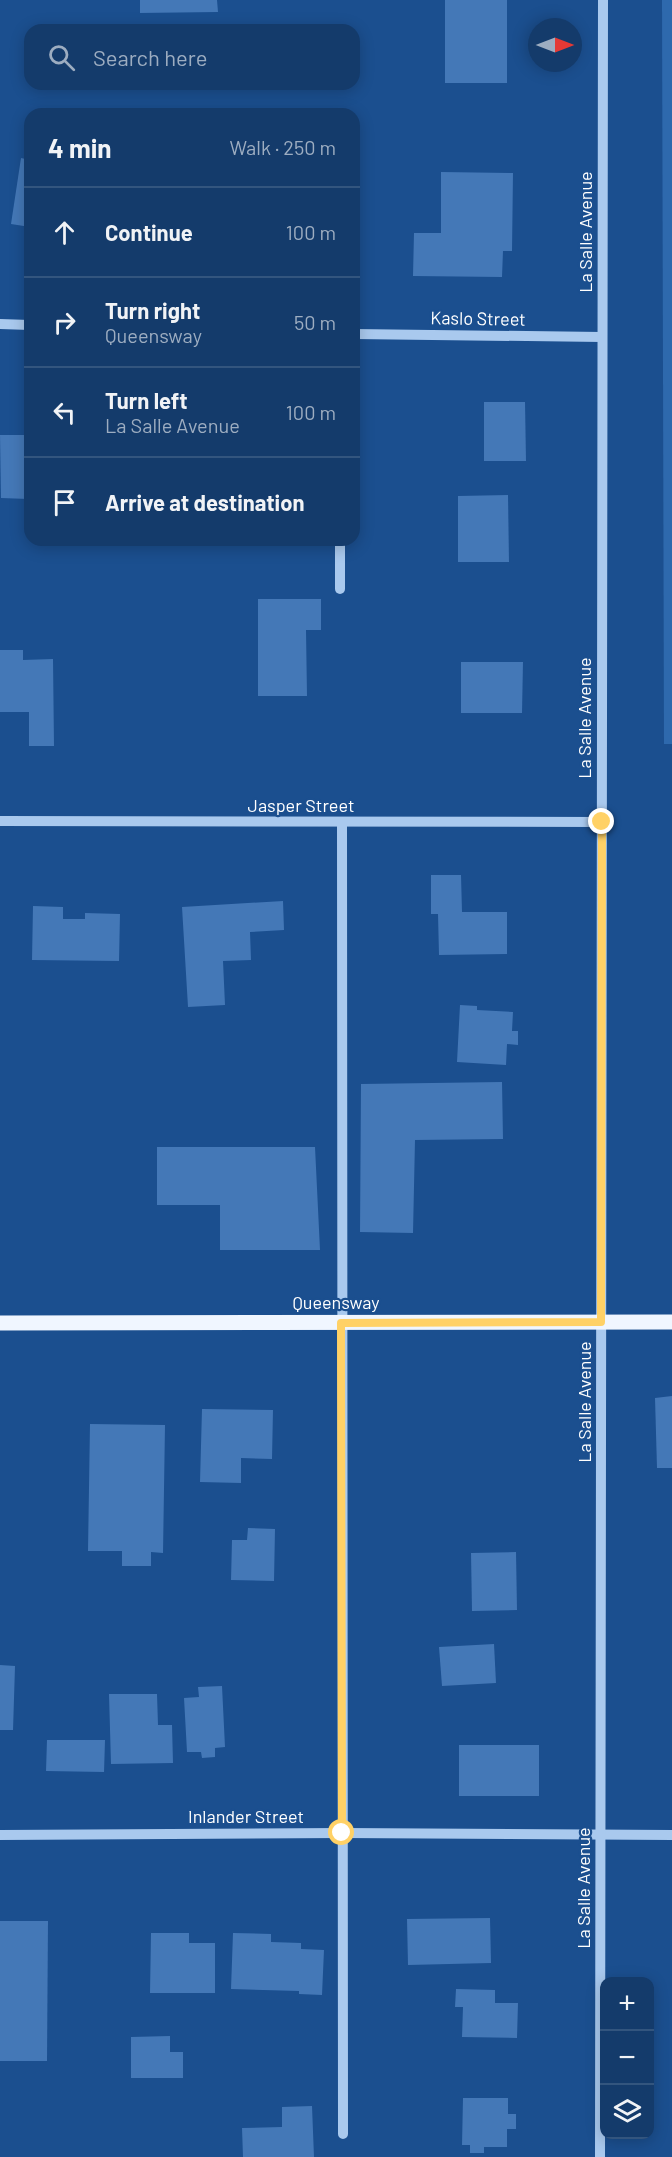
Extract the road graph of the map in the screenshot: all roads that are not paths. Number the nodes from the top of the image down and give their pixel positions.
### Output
1 (603, 0) edge
2 (0, 324) edge
3 (24, 325) edge
4 (360, 334) edge
5 (602, 337) junction
6 (340, 546) edge
7 (340, 589) dead end
8 (0, 821) edge
9 (342, 822) junction
10 (602, 822) junction
11 (601, 1322) junction
12 (672, 1322) edge
13 (0, 1323) edge
14 (341, 1323) junction
15 (342, 1833) junction
16 (0, 1835) edge
17 (601, 1835) junction
18 (672, 1835) edge
19 (343, 2134) dead end
20 (600, 2157) edge

1 - 5 street, La Salle Avenue
2 - 3 street
4 - 5 street, Kaslo Street
5 - 10 street, La Salle Avenue
6 - 7 street
8 - 9 street, Jasper Street
9 - 10 street, Jasper Street
9 - 14 street
10 - 11 street, La Salle Avenue
11 - 12 main road, Queensway
11 - 14 main road, Queensway
11 - 17 street, La Salle Avenue
13 - 14 main road, Queensway
14 - 15 street
15 - 16 street, Inlander Street
15 - 17 street, Inlander Street
15 - 19 street
17 - 18 street, Inlander Street
17 - 20 street, La Salle Avenue

